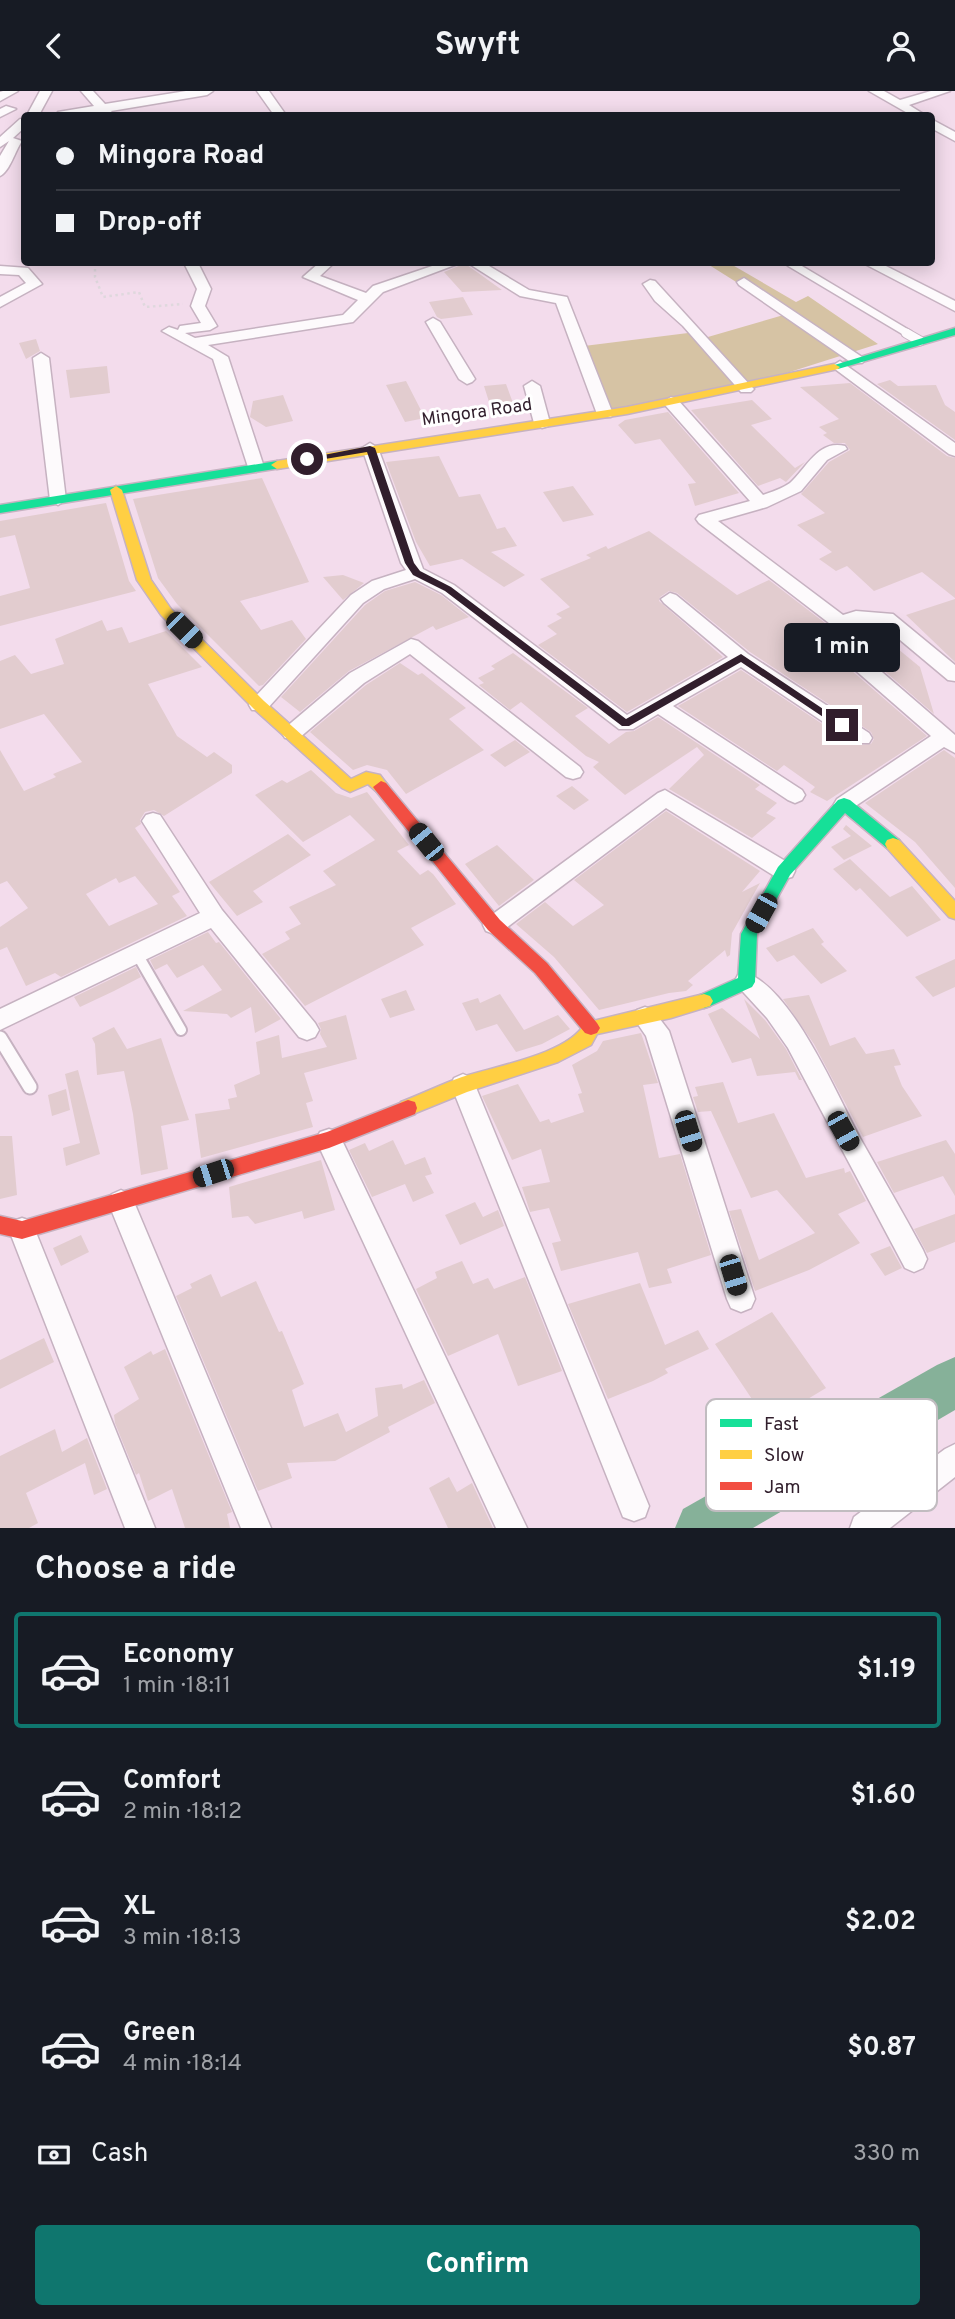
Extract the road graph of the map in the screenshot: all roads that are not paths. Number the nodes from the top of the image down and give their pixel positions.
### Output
1 (12, 91) edge
2 (46, 91) edge
3 (87, 91) edge
4 (207, 91) edge
5 (263, 91) edge
6 (875, 91) edge
7 (945, 91) edge
8 (955, 96) edge
9 (0, 97) edge
10 (900, 104) junction
11 (35, 112) edge
12 (106, 112) edge
13 (278, 112) edge
14 (914, 112) edge
15 (21, 125) edge
16 (935, 125) edge
17 (955, 137) edge
18 (16, 141) dead end
19 (0, 143) edge
20 (0, 172) edge
21 (192, 266) edge
22 (320, 266) edge
23 (444, 266) edge
24 (480, 266) edge
25 (795, 266) edge
26 (876, 266) edge
27 (0, 270) edge
28 (744, 282) dead end
29 (650, 284) dead end
30 (368, 299) junction
31 (0, 303) edge
32 (955, 307) edge
33 (433, 323) dead end
34 (955, 331) edge
35 (920, 341) junction
36 (194, 343) junction
37 (41, 358) dead end
38 (857, 360) junction
39 (841, 366) junction
40 (467, 379) dead end
41 (531, 386) dead end
42 (746, 389) junction
43 (671, 402) junction
44 (605, 414) junction
45 (542, 423) junction
46 (370, 448) junction
47 (839, 449) dead end
48 (955, 451) edge
49 (256, 467) junction
50 (116, 491) junction
51 (58, 499) junction
52 (761, 503) junction
53 (0, 509) edge
54 (417, 573) junction
55 (670, 599) dead end
56 (841, 623) junction
57 (741, 658) junction
58 (955, 675) edge
59 (259, 705) junction
60 (658, 705) junction
61 (292, 733) junction
62 (862, 738) dead end
63 (950, 742) edge
64 (573, 772) dead end
65 (796, 795) dead end
66 (845, 804) junction
67 (153, 821) dead end
68 (784, 871) junction
69 (955, 912) edge
70 (214, 916) junction
71 (494, 925) junction
72 (137, 954) junction
73 (746, 982) junction
74 (645, 1017) junction
75 (0, 1020) edge
76 (592, 1028) junction
77 (181, 1030) dead end
78 (307, 1030) dead end
79 (0, 1038) edge
80 (463, 1085) junction
81 (30, 1087) dead end
82 (329, 1140) junction
83 (121, 1202) junction
84 (11, 1227) edge
85 (914, 1259) dead end
86 (741, 1299) dead end
87 (955, 1459) edge
88 (937, 1473) edge
89 (634, 1506) dead end
90 (886, 1511) edge
91 (140, 1528) edge
92 (256, 1528) edge
93 (512, 1528) edge
94 (864, 1528) edge

1 - 9 street
2 - 11 street
3 - 12 street
4 - 12 street
5 - 13 street
6 - 10 street
7 - 8 street
7 - 10 street
10 - 14 street
15 - 19 street
16 - 17 street
18 - 20 street
21 - 36 street
22 - 30 street
23 - 30 street
24 - 44 street
25 - 35 lane
26 - 32 street
27 - 31 street
28 - 38 street
29 - 42 street
30 - 36 street
33 - 40 street
34 - 35 street, Mingora Road
35 - 38 street, Mingora Road
36 - 49 street
37 - 51 street
38 - 39 street, Mingora Road
39 - 42 street, Mingora Road
39 - 48 street
41 - 45 street
42 - 43 street, Mingora Road
43 - 44 street, Mingora Road
43 - 52 street
44 - 45 street, Mingora Road
45 - 46 street, Mingora Road
46 - 49 street, Mingora Road
46 - 54 street
47 - 52 street
49 - 50 street, Mingora Road
50 - 51 street, Mingora Road
50 - 59 street
51 - 53 street, Mingora Road
52 - 56 street
54 - 59 street
54 - 60 street
55 - 57 street
56 - 58 street
56 - 63 street
57 - 60 street
57 - 62 street
59 - 61 street
60 - 65 street
61 - 64 street
61 - 71 street
63 - 66 street
66 - 68 street
66 - 69 street
67 - 70 street
68 - 71 street
68 - 73 street
70 - 72 street
70 - 78 street
71 - 76 street
72 - 75 street
72 - 77 lane
73 - 74 street
73 - 85 street
74 - 76 street
74 - 86 street
76 - 80 street
79 - 81 lane
80 - 82 street
80 - 89 street
82 - 83 street
82 - 93 street
83 - 84 street
83 - 92 street
84 - 91 street
87 - 88 street
90 - 94 street

